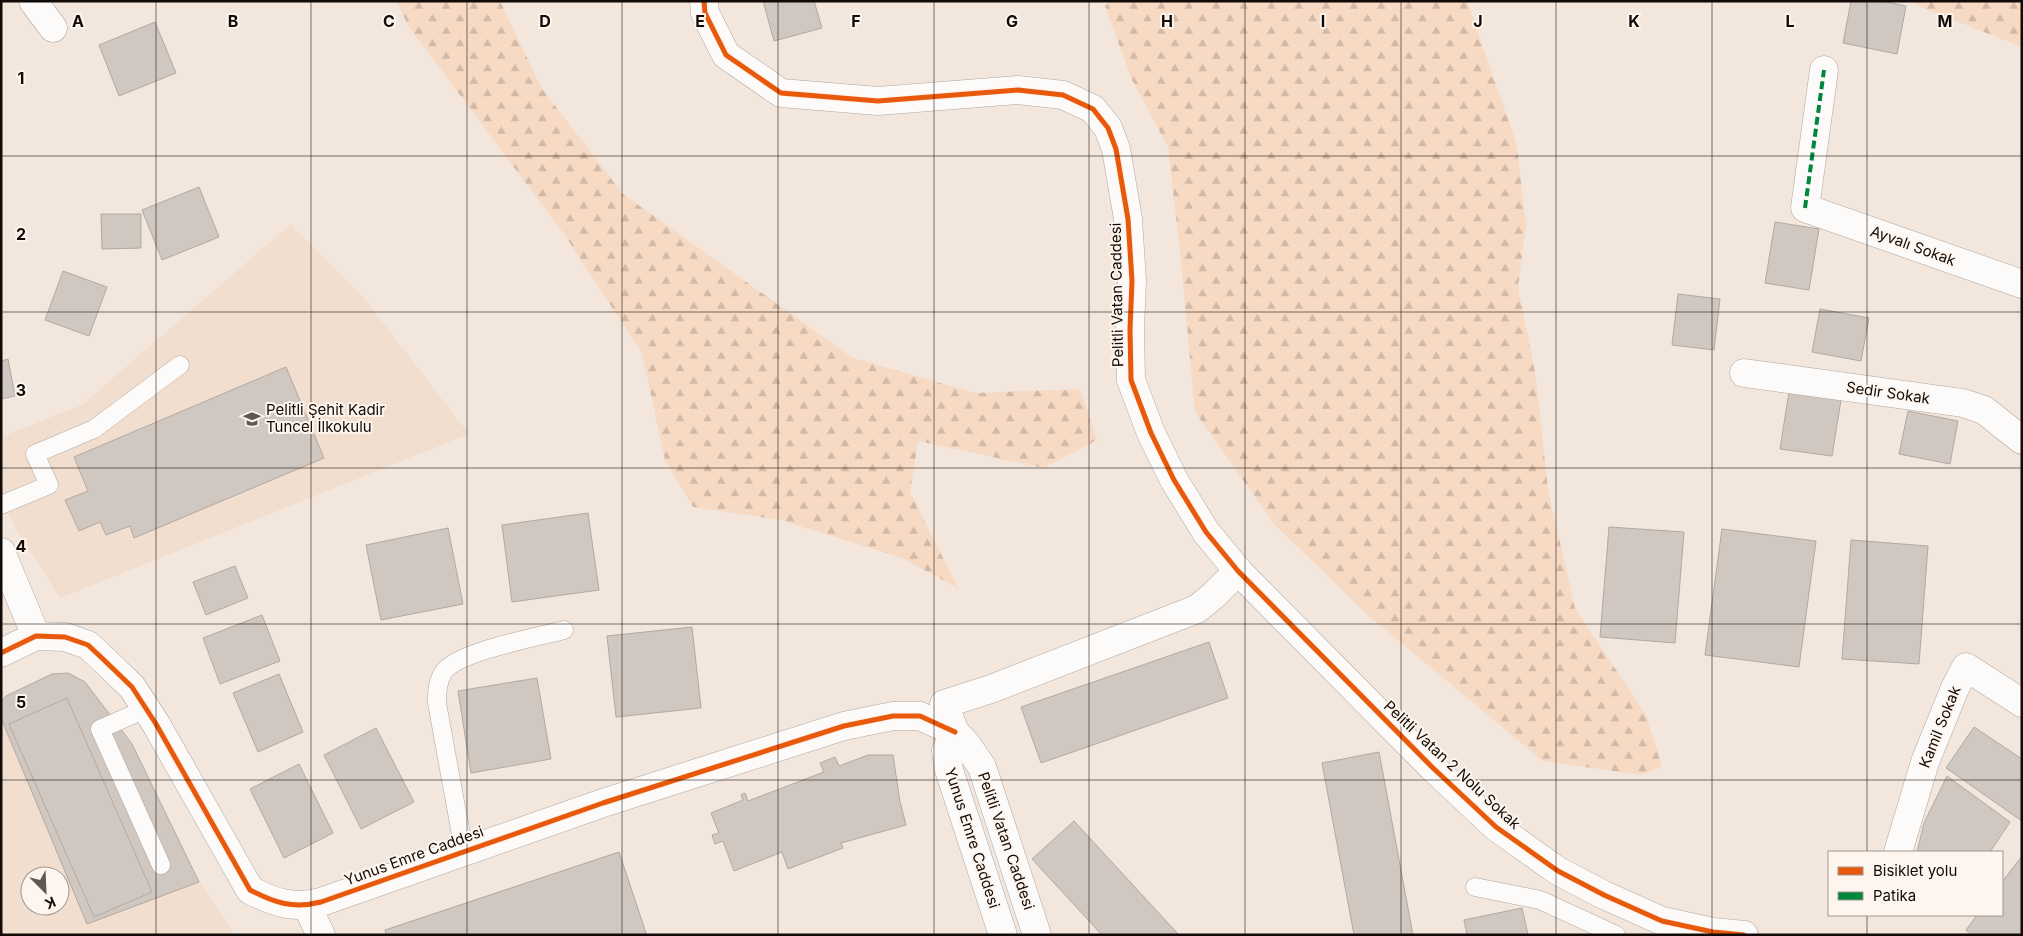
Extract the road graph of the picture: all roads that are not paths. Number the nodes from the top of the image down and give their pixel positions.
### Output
1 (33, 1) edge
2 (704, 1) edge
3 (53, 28) dead end
4 (1824, 70) dead end
5 (2022, 284) edge
6 (180, 366) dead end
7 (1744, 373) dead end
8 (2022, 440) edge
9 (1, 504) edge
10 (1, 552) edge
11 (1238, 571) junction
12 (564, 630) dead end
13 (36, 636) junction
14 (1, 653) edge
15 (2022, 703) edge
16 (146, 709) junction
17 (955, 732) junction
18 (1898, 851) edge
19 (464, 852) junction
20 (161, 866) dead end
21 (1475, 887) dead end
22 (308, 906) junction
23 (321, 935) edge
24 (1003, 935) edge
25 (1037, 935) edge
26 (1616, 935) edge
27 (1744, 935) edge

1 - 3 street
2 - 11 street, Pelitli Vatan Caddesi
4 - 5 street, Ayvalı Sokak
6 - 9 lane
7 - 8 street, Sedir Sokak
10 - 13 street
11 - 17 street, Pelitli Vatan Caddesi
11 - 27 street, Pelitli Vatan 2 Nolu Sokak
12 - 19 lane
13 - 14 street, Yunus Emre Caddesi
13 - 16 street, Yunus Emre Caddesi
15 - 18 street, Kamil Sokak
16 - 20 lane
16 - 22 street, Yunus Emre Caddesi
17 - 19 street, Yunus Emre Caddesi
17 - 24 street, Yunus Emre Caddesi
17 - 25 street, Pelitli Vatan Caddesi
19 - 22 street, Yunus Emre Caddesi
21 - 26 lane
22 - 23 street

